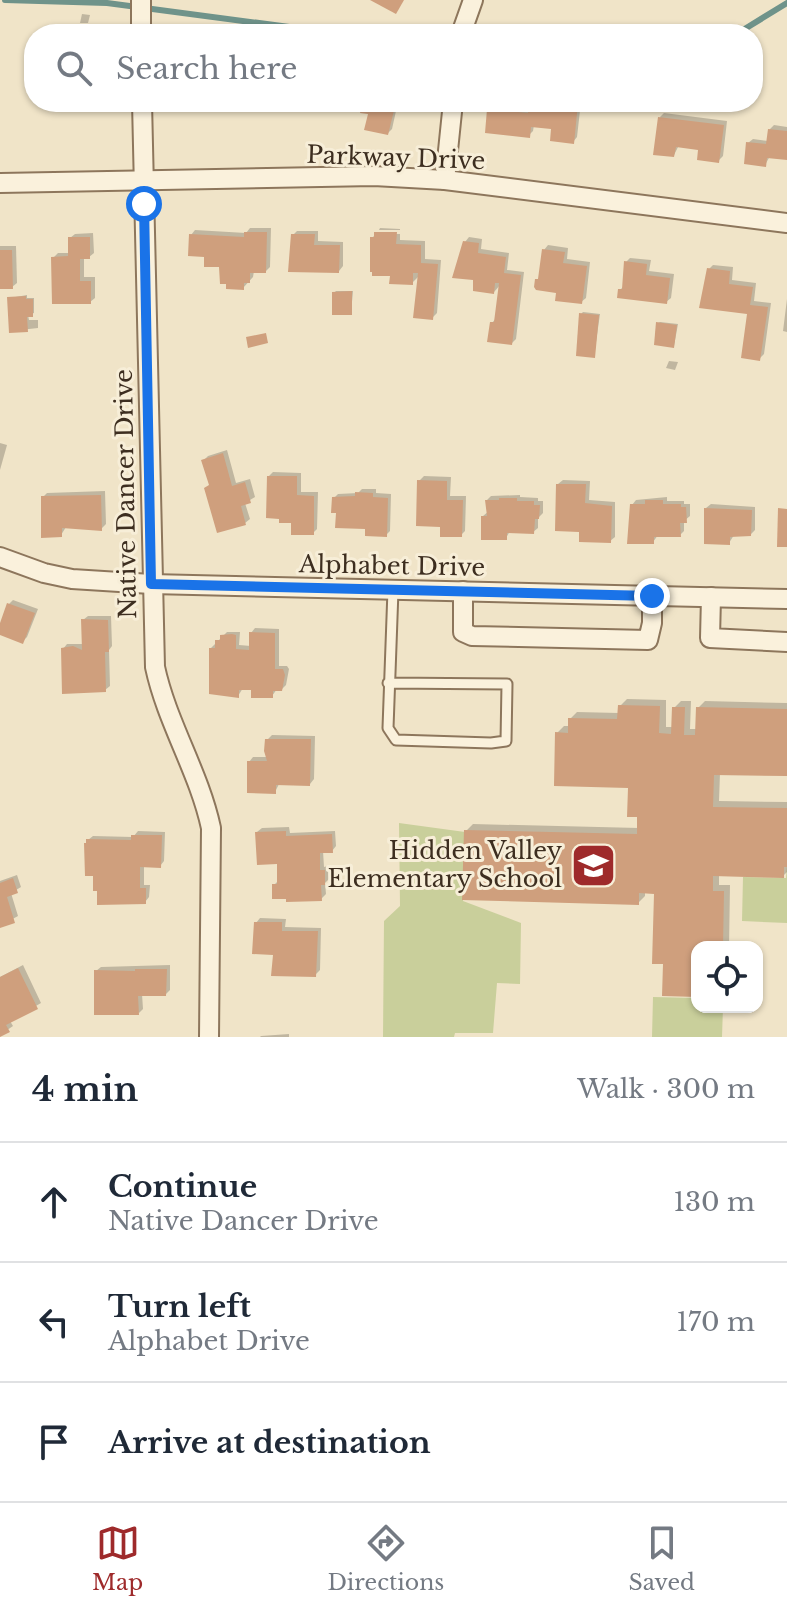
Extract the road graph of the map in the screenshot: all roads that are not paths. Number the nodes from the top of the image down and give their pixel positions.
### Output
1 (141, 0) edge
2 (473, 0) edge
3 (141, 24) edge
4 (465, 24) edge
5 (142, 112) edge
6 (452, 112) edge
7 (144, 180) junction
8 (445, 180) junction
9 (0, 183) edge
10 (787, 223) edge
11 (0, 557) edge
12 (151, 584) junction
13 (393, 590) junction
14 (463, 591) junction
15 (652, 596) junction
16 (711, 597) junction
17 (787, 599) edge
18 (787, 642) edge
19 (388, 683) junction
20 (209, 1037) edge

1 - 3 street
2 - 4 street
5 - 7 street, Native Dancer Drive
6 - 8 street
7 - 8 street, Parkway Drive
7 - 9 street, Parkway Drive
7 - 12 street, Native Dancer Drive
8 - 10 street, Parkway Drive
11 - 12 street, Alphabet Drive
12 - 13 street, Alphabet Drive
12 - 20 street, Native Dancer Drive
13 - 14 street, Alphabet Drive
13 - 19 lane
14 - 15 street, Alphabet Drive
14 - 15 street
15 - 16 street, Alphabet Drive
16 - 17 street, Alphabet Drive
16 - 18 street
19 - 19 lane

